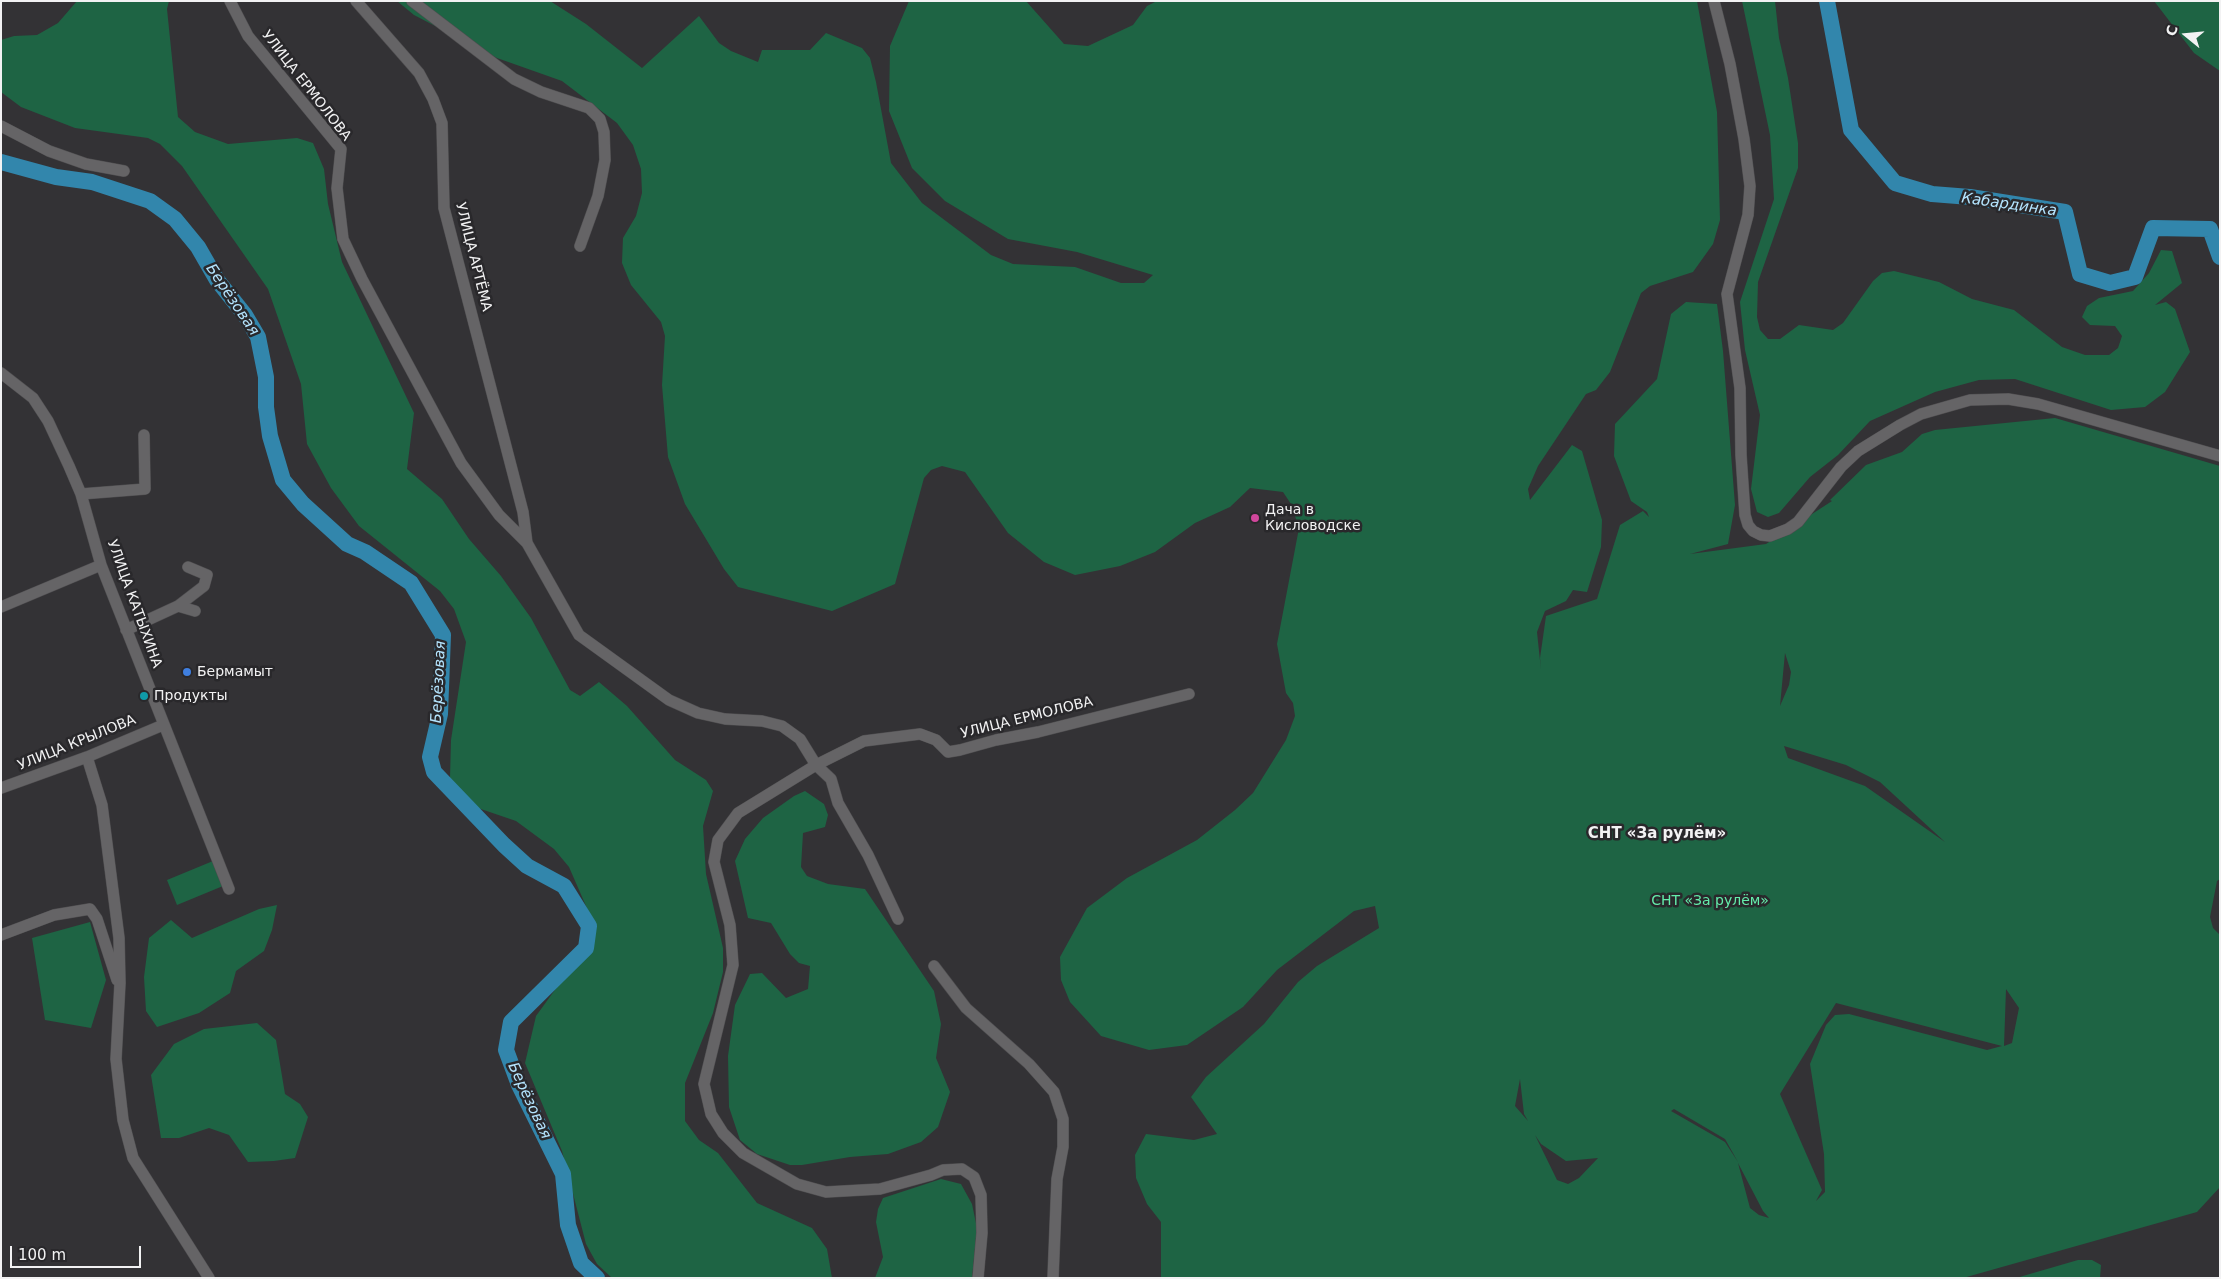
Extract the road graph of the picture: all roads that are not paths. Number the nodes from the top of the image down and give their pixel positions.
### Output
1 (230, 1) edge
2 (356, 1) edge
3 (412, 1) edge
4 (1714, 1) edge
5 (1, 126) edge
6 (124, 171) dead end
7 (580, 246) dead end
8 (1, 373) edge
9 (144, 435) dead end
10 (2220, 456) edge
11 (81, 494) junction
12 (527, 543) junction
13 (101, 565) junction
14 (188, 567) dead end
15 (178, 606) junction
16 (1, 607) edge
17 (195, 611) dead end
18 (126, 630) junction
19 (1189, 694) dead end
20 (163, 724) junction
21 (87, 757) junction
22 (816, 765) junction
23 (1, 788) edge
24 (229, 889) dead end
25 (898, 919) dead end
26 (1, 934) edge
27 (934, 966) dead end
28 (120, 983) junction
29 (209, 1278) edge
30 (978, 1278) edge
31 (1053, 1278) edge

1 - 12 street, УЛИЦА ЕРМОЛОВА
2 - 12 street, УЛИЦА АРТЁМА
3 - 7 street
4 - 10 street
5 - 6 street
8 - 11 street, УЛИЦА КАТЫХИНА
9 - 11 street
11 - 13 street, УЛИЦА КАТЫХИНА
12 - 22 street
13 - 16 street
13 - 18 street, УЛИЦА КАТЫХИНА
14 - 15 street
15 - 17 street
15 - 18 street
18 - 20 street, УЛИЦА КАТЫХИНА
19 - 22 street, УЛИЦА ЕРМОЛОВА
20 - 21 street, УЛИЦА КРЫЛОВА
20 - 24 street, УЛИЦА КАТЫХИНА
21 - 23 street, УЛИЦА КРЫЛОВА
21 - 28 street
22 - 25 street
22 - 30 street, УЛИЦА ЕРМОЛОВА
26 - 28 street
27 - 31 street
28 - 29 street

